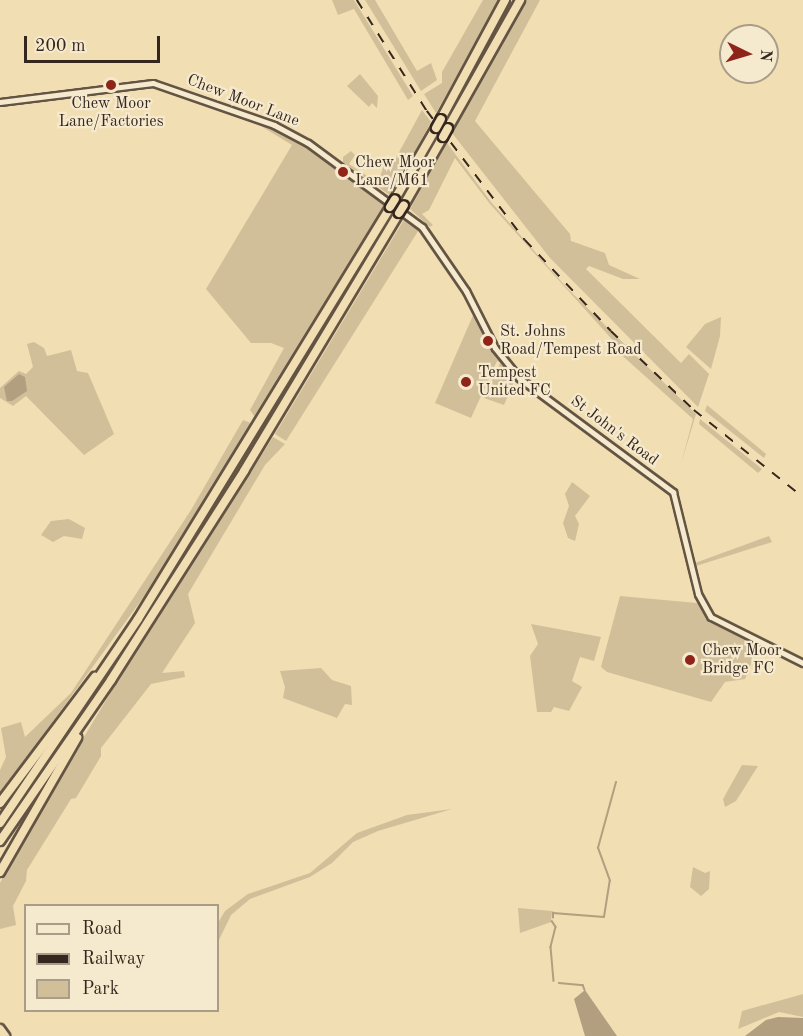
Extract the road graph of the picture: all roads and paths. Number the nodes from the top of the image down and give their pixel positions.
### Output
1 (506, 0) edge
2 (520, 0) edge
3 (0, 102) edge
4 (390, 201) junction
5 (138, 619) junction
6 (803, 663) edge
7 (111, 680) junction
8 (0, 802) edge
9 (0, 823) edge
10 (0, 841) edge
11 (0, 872) edge
12 (0, 1029) edge
13 (5, 1036) edge

1 - 4 highway, bridge
2 - 7 highway, bridge
3 - 4 street, Chew Moor Lane
4 - 5 highway
4 - 6 street, St John's Road
5 - 8 highway
5 - 9 highway
7 - 10 highway
7 - 11 highway
12 - 13 highway

